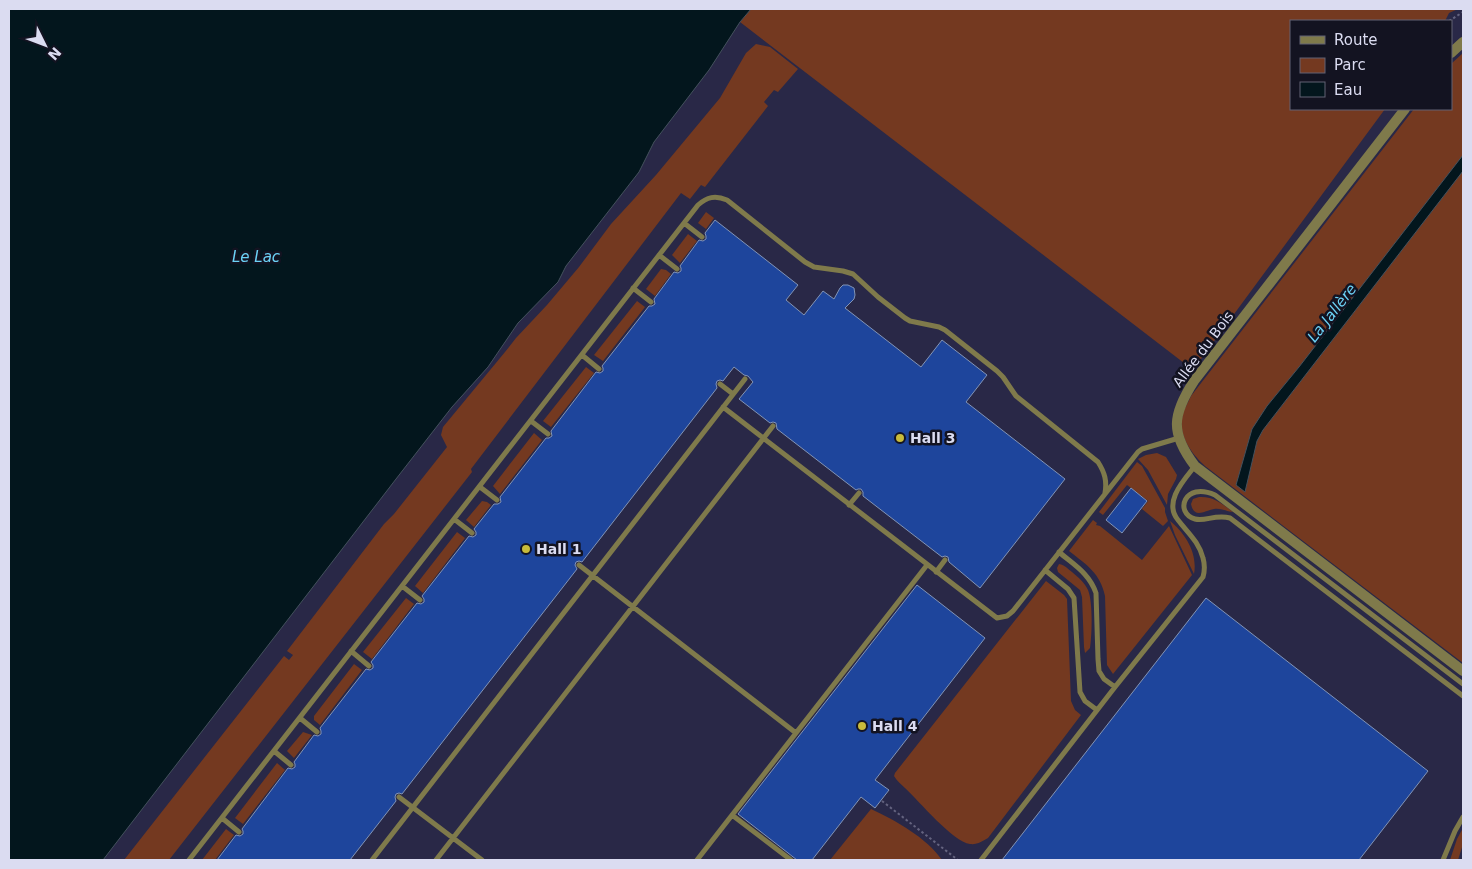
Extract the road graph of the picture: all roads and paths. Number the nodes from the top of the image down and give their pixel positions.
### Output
1 (1463, 12) edge
2 (1451, 20) edge
3 (1463, 42) edge
4 (1452, 52) edge
5 (1405, 110) edge
6 (684, 223) junction
7 (702, 237) dead end
8 (659, 255) junction
9 (677, 269) dead end
10 (633, 288) junction
11 (651, 302) dead end
12 (582, 355) junction
13 (599, 369) dead end
14 (745, 379) dead end
15 (720, 384) dead end
16 (733, 394) junction
17 (723, 407) junction
18 (531, 420) junction
19 (774, 426) dead end
20 (548, 434) dead end
21 (1179, 438) junction
22 (764, 439) junction
23 (1196, 466) junction
24 (480, 487) junction
25 (859, 493) dead end
26 (1105, 493) junction
27 (497, 500) dead end
28 (849, 505) junction
29 (454, 519) junction
30 (472, 533) dead end
31 (1059, 552) junction
32 (945, 560) dead end
33 (579, 565) dead end
34 (927, 565) junction
35 (1045, 570) junction
36 (936, 572) junction
37 (593, 576) junction
38 (402, 586) junction
39 (420, 600) dead end
40 (633, 607) junction
41 (351, 651) junction
42 (368, 666) dead end
43 (1463, 671) edge
44 (1463, 684) edge
45 (1115, 687) junction
46 (1463, 696) edge
47 (1097, 710) junction
48 (300, 718) junction
49 (317, 732) dead end
50 (796, 733) junction
51 (274, 751) junction
52 (292, 765) dead end
53 (399, 797) dead end
54 (882, 800) dead end
55 (413, 807) junction
56 (732, 815) junction
57 (1463, 817) edge
58 (222, 818) junction
59 (240, 832) dead end
60 (454, 838) junction
61 (189, 860) edge
62 (372, 860) edge
63 (436, 860) edge
64 (482, 860) edge
65 (697, 860) edge
66 (791, 860) edge
67 (958, 860) edge
68 (981, 860) edge
69 (1442, 860) edge

1 - 2 path
3 - 4 street
5 - 21 street, Allée du Bois
6 - 7 lane
6 - 8 lane
6 - 26 lane
8 - 9 lane
8 - 10 lane
10 - 11 lane
10 - 12 lane
12 - 13 lane
12 - 18 lane
14 - 16 lane
15 - 16 lane
16 - 17 lane
17 - 22 lane
17 - 37 lane
18 - 20 lane
18 - 24 lane
19 - 22 lane
21 - 23 street, Allée du Bois
21 - 26 lane
22 - 28 lane
22 - 40 lane
23 - 43 street, Allée du Bois
23 - 45 lane
24 - 27 lane
24 - 29 lane
25 - 28 lane
26 - 31 lane
28 - 34 lane
29 - 30 lane
29 - 38 lane
31 - 35 lane
31 - 45 lane
32 - 36 lane
33 - 37 lane
34 - 36 lane
34 - 50 lane
35 - 36 lane
35 - 47 lane
37 - 40 lane
37 - 55 lane
38 - 39 lane
38 - 41 lane
40 - 50 lane
40 - 60 lane
41 - 42 lane
41 - 48 lane
44 - 46 lane
45 - 47 lane
47 - 68 lane
48 - 49 lane
48 - 51 lane
50 - 56 lane
51 - 52 lane
51 - 58 lane
53 - 55 lane
54 - 67 path
55 - 60 lane
55 - 62 lane
56 - 65 lane
56 - 66 lane
57 - 69 lane
58 - 59 lane
58 - 61 lane
60 - 63 lane
60 - 64 lane

